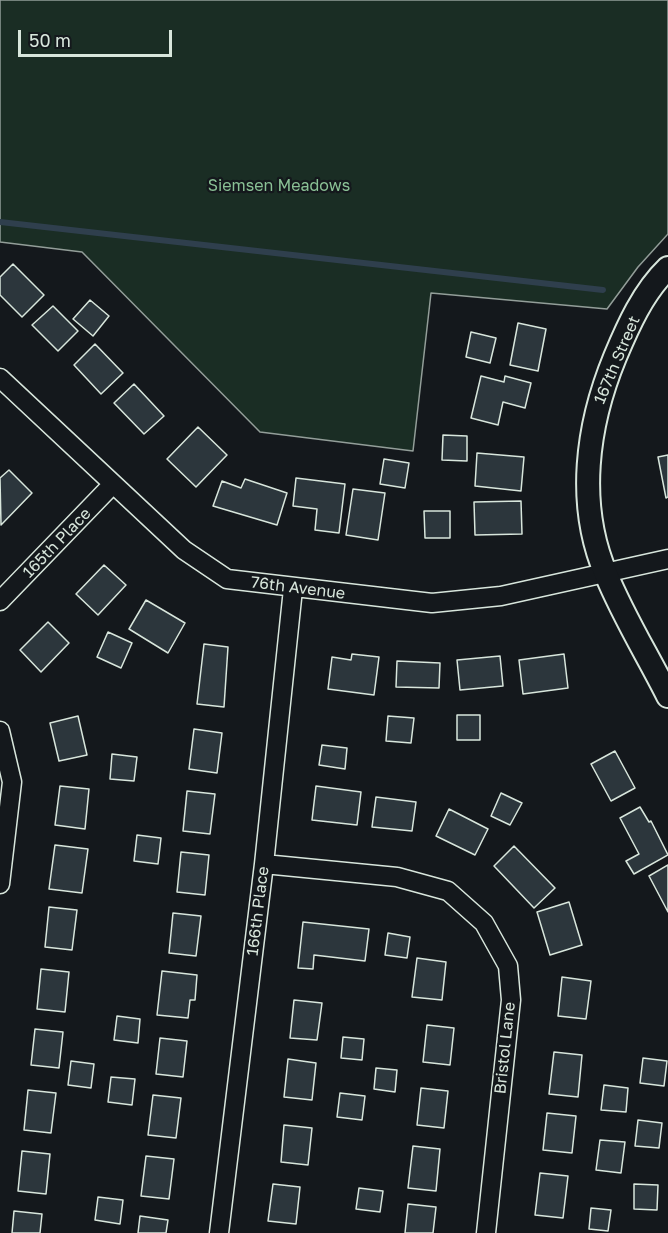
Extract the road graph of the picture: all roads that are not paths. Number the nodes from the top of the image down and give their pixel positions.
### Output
1 (668, 268) edge
2 (0, 378) edge
3 (113, 484) junction
4 (668, 559) edge
5 (605, 573) junction
6 (293, 588) junction
7 (0, 601) edge
8 (668, 696) edge
9 (0, 731) edge
10 (264, 864) junction
11 (0, 884) edge
12 (219, 1233) edge
13 (486, 1233) edge

1 - 5 street, 167th Street
2 - 3 street, 76th Avenue
3 - 6 street, 76th Avenue
3 - 7 street, 165th Place
4 - 5 street, 76th Avenue
5 - 6 street, 76th Avenue
5 - 8 street, 167th Street
6 - 10 street, 166th Place
9 - 11 street
10 - 12 street, 166th Place
10 - 13 street, Bristol Lane

